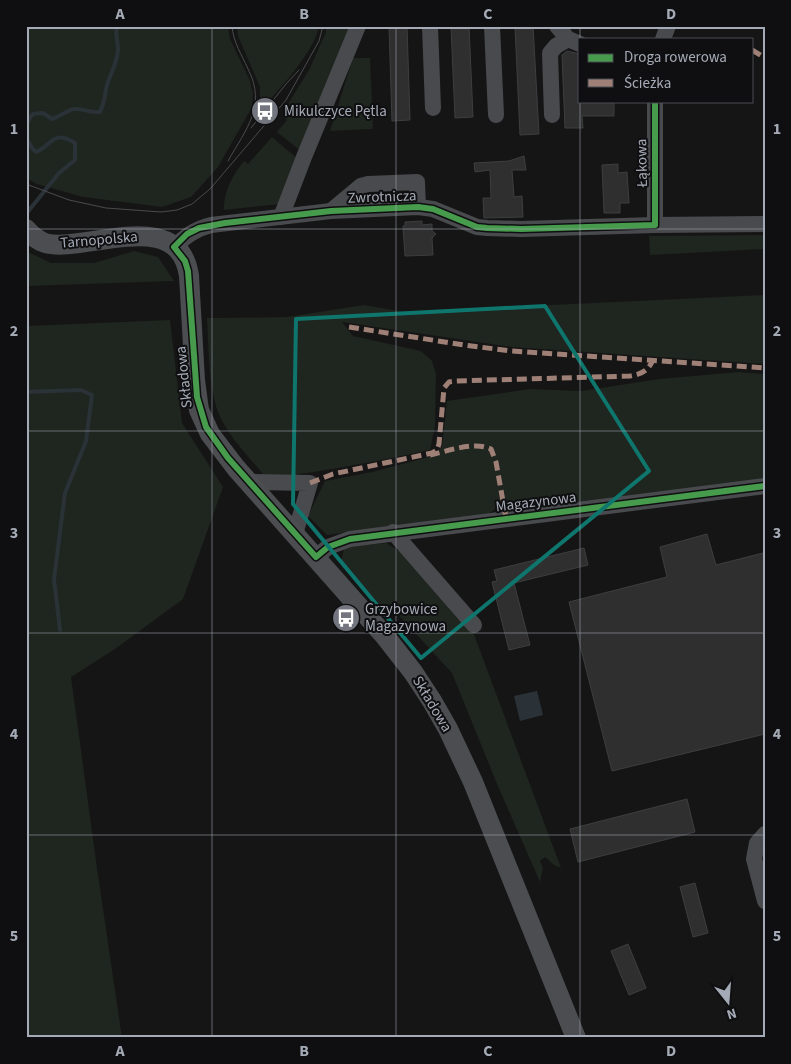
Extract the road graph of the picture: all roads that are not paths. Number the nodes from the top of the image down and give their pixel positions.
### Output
1 (358, 26) edge
2 (430, 26) edge
3 (492, 26) edge
4 (557, 26) edge
5 (668, 26) edge
6 (664, 38) edge
7 (574, 41) edge
8 (655, 102) edge
9 (433, 108) dead end
10 (496, 115) dead end
11 (552, 115) dead end
12 (418, 207) junction
13 (331, 211) junction
14 (281, 217) junction
15 (765, 224) edge
16 (655, 225) junction
17 (28, 231) edge
18 (174, 247) junction
19 (249, 482) junction
20 (765, 486) edge
21 (393, 532) junction
22 (296, 534) junction
23 (316, 557) junction
24 (474, 625) dead end
25 (765, 834) edge
26 (765, 901) edge
27 (576, 1038) edge

1 - 14 street
2 - 9 street
3 - 10 street
4 - 7 street
5 - 6 street
7 - 11 street
8 - 16 street, Łąkowa
12 - 13 street, Zwrotnicza
12 - 13 street
12 - 16 street, Zwrotnicza
13 - 14 street, Zwrotnicza
14 - 18 street, Zwrotnicza
15 - 16 street, Zwrotnicza
17 - 18 main road, Tarnopolska
18 - 19 main road, Składowa
19 - 22 main road, Składowa
19 - 22 street
20 - 21 street, Magazynowa
21 - 23 street, Magazynowa
21 - 24 street
22 - 23 main road, Składowa
23 - 27 main road, Składowa
25 - 26 street

